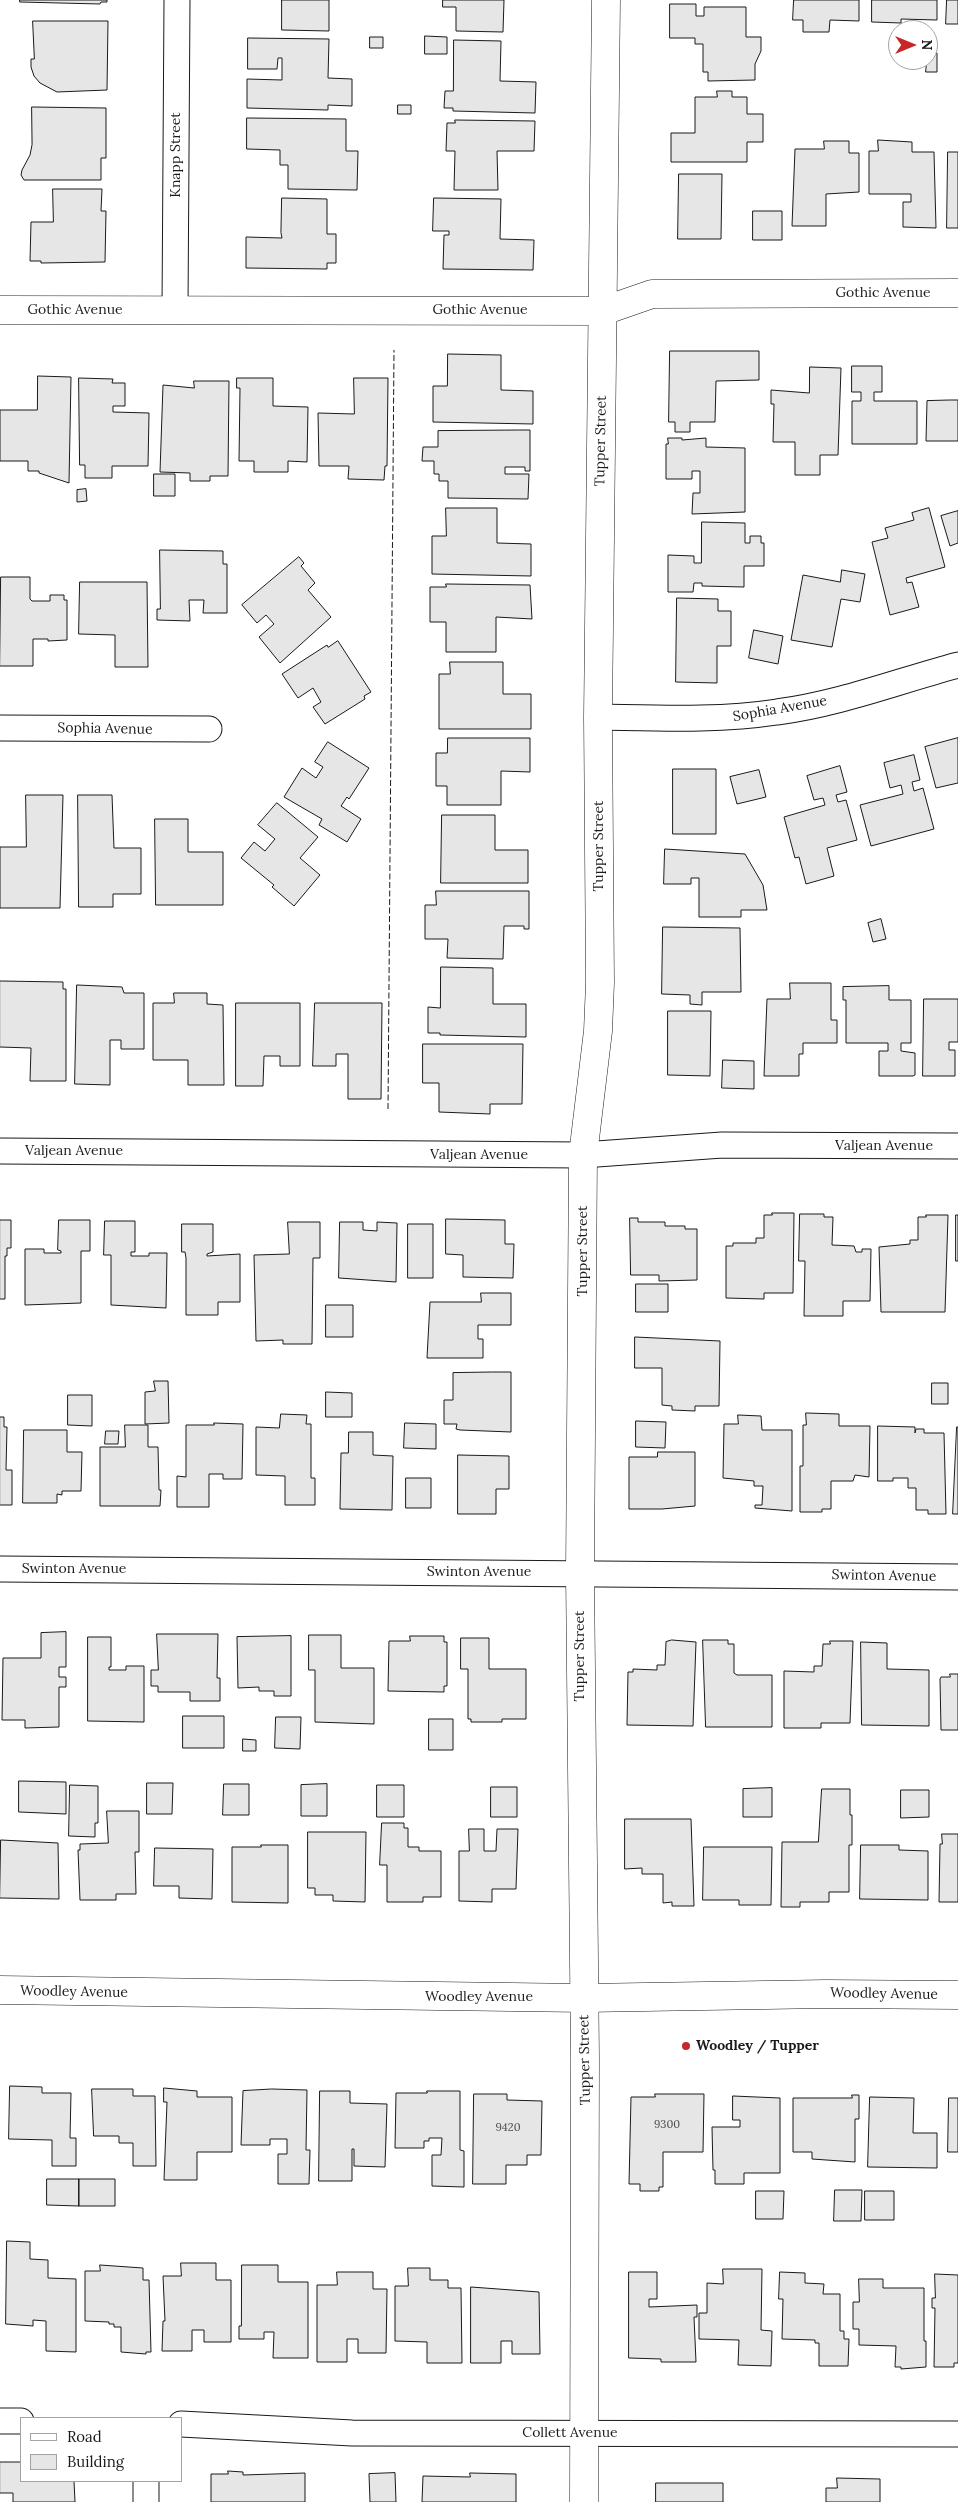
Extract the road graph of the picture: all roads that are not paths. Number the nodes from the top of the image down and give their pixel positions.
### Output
1 (177, 0) edge
2 (606, 0) edge
3 (958, 293) edge
4 (175, 309) junction
5 (0, 310) edge
6 (603, 311) junction
7 (958, 665) edge
8 (598, 717) junction
9 (0, 728) edge
10 (209, 729) dead end
11 (958, 1146) edge
12 (0, 1151) edge
13 (584, 1155) junction
14 (0, 1569) edge
15 (580, 1573) junction
16 (958, 1577) edge
17 (0, 1990) edge
18 (958, 1995) edge
19 (584, 1998) junction
20 (0, 2421) edge
21 (20, 2421) edge
22 (182, 2424) edge
23 (585, 2433) junction
24 (958, 2434) edge
25 (146, 2482) edge
26 (146, 2502) edge
27 (584, 2502) edge

1 - 4 street, Knapp Street
2 - 6 street, Tupper Street
3 - 6 street, Gothic Avenue
4 - 5 street, Gothic Avenue
4 - 6 street, Gothic Avenue
6 - 8 street, Tupper Street
7 - 8 street, Sophia Avenue
8 - 13 street, Tupper Street
9 - 10 street, Sophia Avenue
11 - 13 street, Valjean Avenue
12 - 13 street, Valjean Avenue
13 - 15 street, Tupper Street
14 - 15 street, Swinton Avenue
15 - 16 street, Swinton Avenue
15 - 19 street, Tupper Street
17 - 19 street, Woodley Avenue
18 - 19 street, Woodley Avenue
19 - 23 street, Tupper Street
20 - 21 street
22 - 23 street, Collett Avenue
23 - 24 street, Collett Avenue
23 - 27 street, Tupper Street
25 - 26 street

